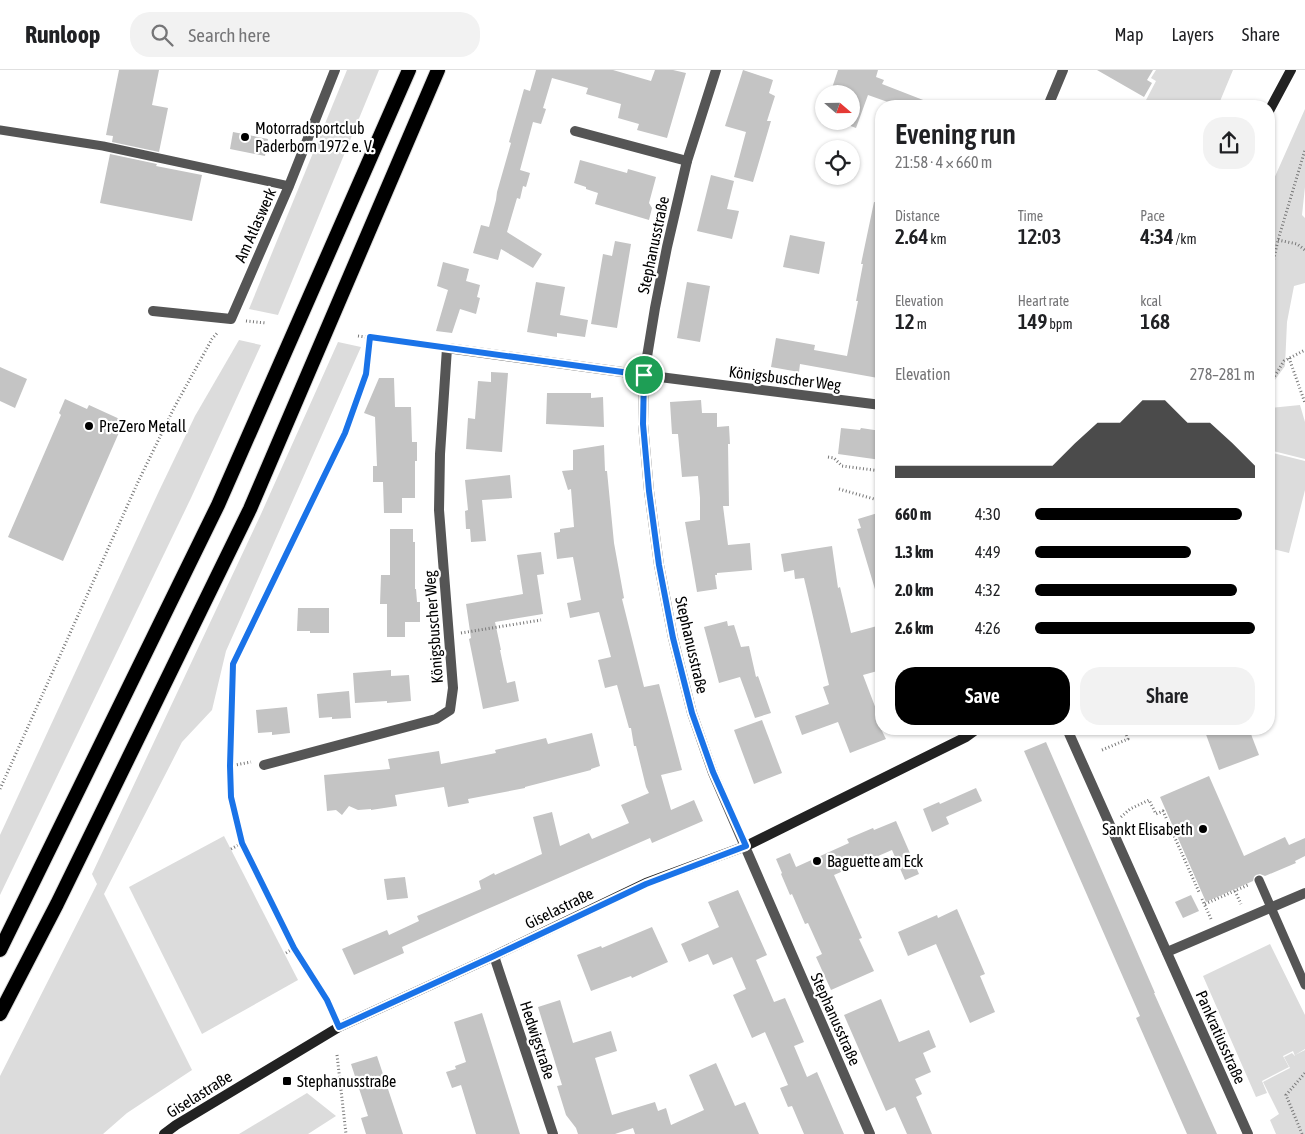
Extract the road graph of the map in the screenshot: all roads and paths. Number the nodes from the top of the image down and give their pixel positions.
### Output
1 (335, 70) edge
2 (409, 70) edge
3 (438, 70) edge
4 (716, 70) edge
5 (1063, 70) edge
6 (1291, 70) edge
7 (1050, 100) edge
8 (1275, 100) edge
9 (0, 130) edge
10 (575, 131) dead end
11 (1305, 150) edge
12 (687, 161) junction
13 (289, 186) junction
14 (1278, 240) junction
15 (1305, 250) edge
16 (1275, 253) edge
17 (153, 311) dead end
18 (230, 319) junction
19 (358, 336) dead end
20 (370, 337) junction
21 (447, 348) junction
22 (1305, 350) edge
23 (1290, 358) junction
24 (644, 375) junction
25 (1275, 375) edge
26 (1305, 403) edge
27 (875, 404) edge
28 (828, 457) dead end
29 (875, 470) edge
30 (839, 490) dead end
31 (875, 499) edge
32 (541, 620) dead end
33 (448, 634) junction
34 (969, 735) edge
35 (1070, 735) edge
36 (1126, 735) edge
37 (1102, 750) dead end
38 (264, 765) joint
39 (230, 766) junction
40 (0, 789) edge
41 (1111, 826) junction
42 (242, 843) junction
43 (746, 846) junction
44 (231, 849) dead end
45 (1258, 880) joint
46 (1235, 891) junction
47 (1199, 892) dead end
48 (1305, 893) edge
49 (1237, 895) dead end
50 (1204, 902) dead end
51 (1271, 908) junction
52 (294, 948) junction
53 (0, 950) edge
54 (1167, 952) junction
55 (286, 953) dead end
56 (494, 956) junction
57 (1305, 985) edge
58 (0, 1014) edge
59 (339, 1027) junction
60 (337, 1055) dead end
61 (1305, 1073) edge
62 (164, 1134) edge
63 (346, 1134) edge
64 (552, 1134) edge
65 (870, 1134) edge
66 (1248, 1134) edge
67 (1302, 1134) edge

1 - 13 street, Am Atlaswerk
2 - 53 highway
3 - 58 highway
4 - 12 street, Stephanusstraße
5 - 7 street
6 - 8 main road
9 - 13 lane
10 - 12 street
11 - 14 path
12 - 24 street, Stephanusstraße
13 - 18 street, Am Atlaswerk
14 - 15 path
14 - 16 path
17 - 18 street
18 - 40 path
19 - 20 path
20 - 21 path
20 - 39 path
21 - 24 street, Königsbuscher Weg
21 - 33 street, Königsbuscher Weg
22 - 23 path
23 - 25 path
23 - 26 path
24 - 27 street, Königsbuscher Weg
24 - 43 street, Stephanusstraße
28 - 29 path
30 - 31 path
32 - 33 path
33 - 38 street, Königsbuscher Weg
34 - 43 main road, Giselastraße
35 - 41 street, Pankratiusstraße
36 - 37 path
38 - 39 path
39 - 42 path
41 - 47 path
41 - 54 street, Pankratiusstraße
42 - 44 path
42 - 52 path
43 - 56 main road, Giselastraße
43 - 65 street, Stephanusstraße
45 - 46 path
45 - 51 lane
46 - 49 path
46 - 50 path
48 - 51 street
51 - 54 street
51 - 57 lane
52 - 55 path
52 - 59 path
54 - 66 street, Pankratiusstraße
56 - 59 main road, Giselastraße
56 - 64 street, Hedwigstraße
59 - 62 main road, Giselastraße
60 - 63 path
61 - 67 path

